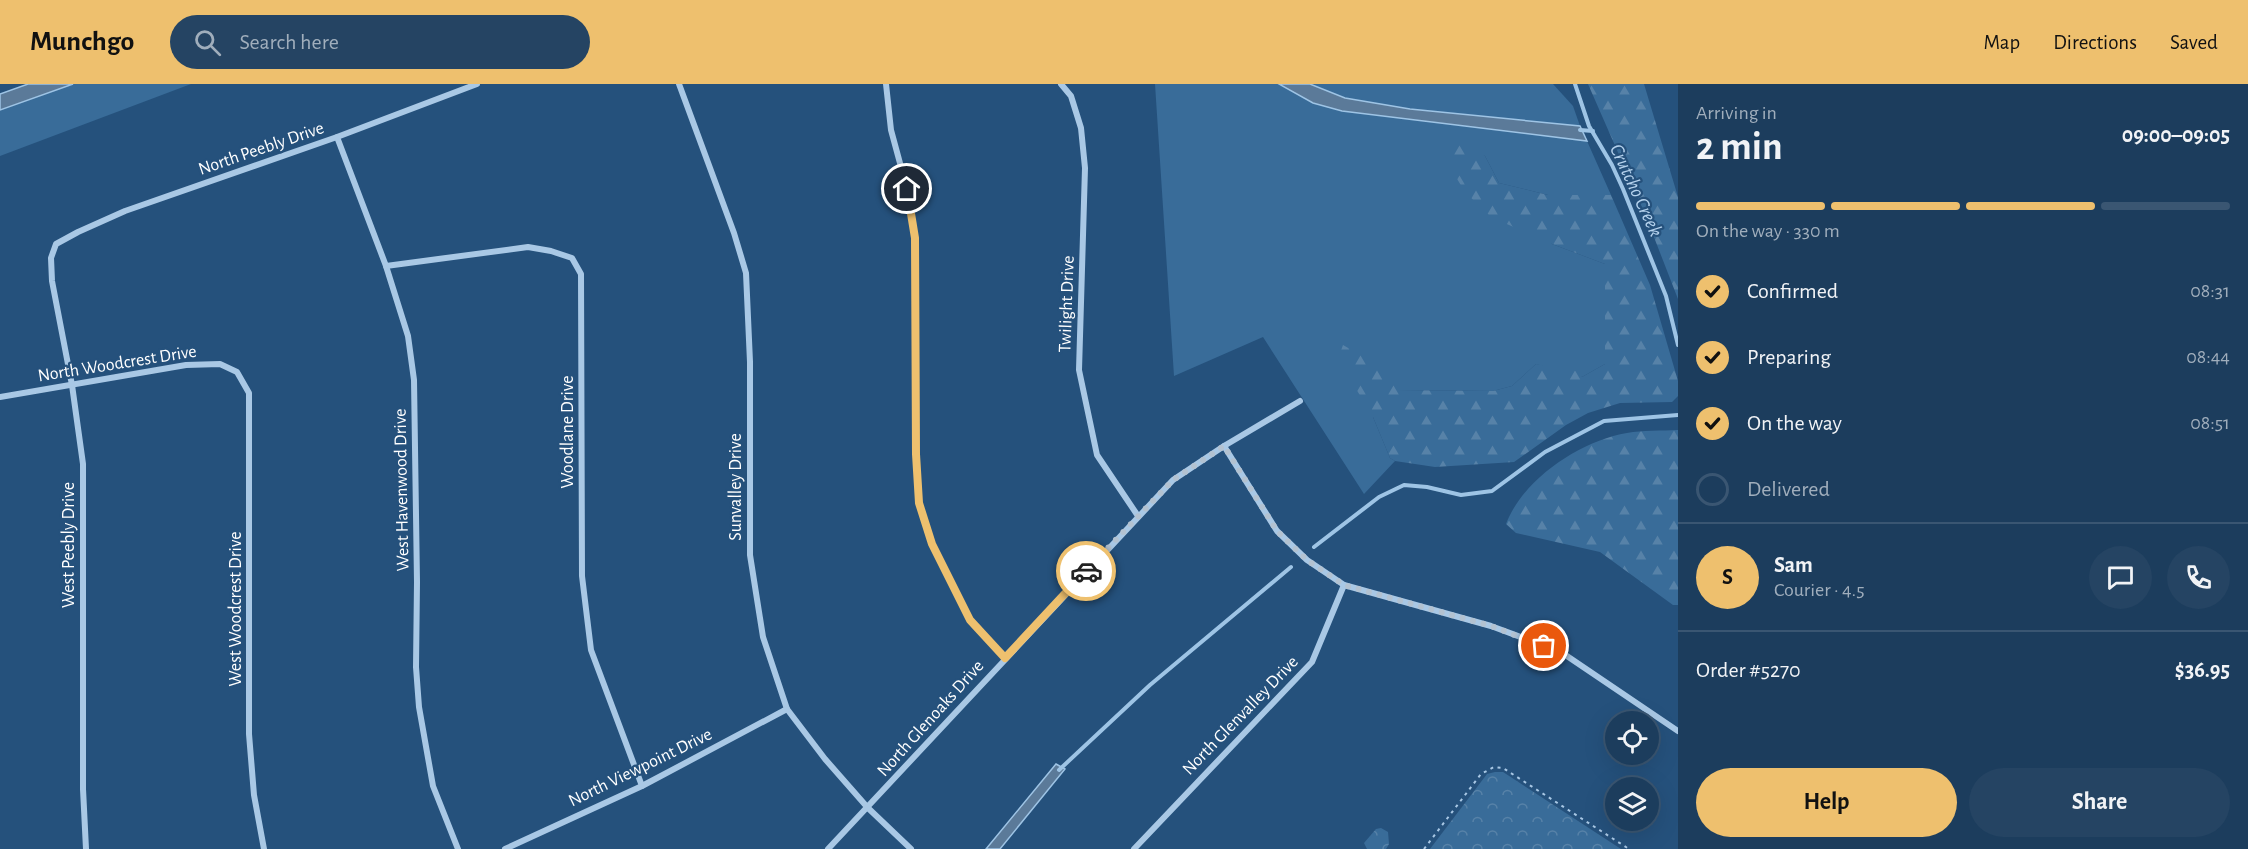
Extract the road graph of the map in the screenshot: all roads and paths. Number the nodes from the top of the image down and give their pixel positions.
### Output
1 (477, 84) edge
2 (679, 84) edge
3 (886, 84) edge
4 (1061, 84) edge
5 (336, 137) junction
6 (56, 244) joint
7 (386, 266) junction
8 (237, 372) joint
9 (72, 385) junction
10 (0, 398) edge
11 (1300, 401) dead end
12 (1224, 446) junction
13 (1138, 516) junction
14 (1344, 585) junction
15 (1005, 658) junction
16 (788, 709) junction
17 (1678, 731) edge
18 (642, 786) junction
19 (868, 808) junction
20 (86, 849) edge
21 (264, 849) edge
22 (458, 849) edge
23 (505, 849) edge
24 (828, 849) edge
25 (911, 849) edge
26 (1134, 849) edge
27 (1424, 849) edge
28 (1629, 849) edge

1 - 5 street, North Peebly Drive
2 - 16 street, Sunvalley Drive
3 - 15 street
4 - 13 street, Twilight Drive
5 - 6 street, North Peebly Drive
5 - 7 street, West Havenwood Drive
6 - 9 street, West Peebly Drive
7 - 18 street, Woodlane Drive
7 - 22 street, West Havenwood Drive
8 - 9 street, North Woodcrest Drive
8 - 21 street, West Woodcrest Drive
9 - 10 street, North Woodcrest Drive
9 - 20 street, West Peebly Drive
11 - 12 street, North Glenoaks Drive
12 - 13 street, North Glenoaks Drive
12 - 14 street
13 - 15 street, North Glenoaks Drive
14 - 17 street
14 - 26 street, North Glenvalley Drive
15 - 19 street, North Glenoaks Drive
16 - 18 street, North Viewpoint Drive
16 - 19 street, Sunvalley Drive
18 - 23 street, North Viewpoint Drive
19 - 24 street, North Glenoaks Drive
19 - 25 street, Sunvalley Drive
27 - 28 path

